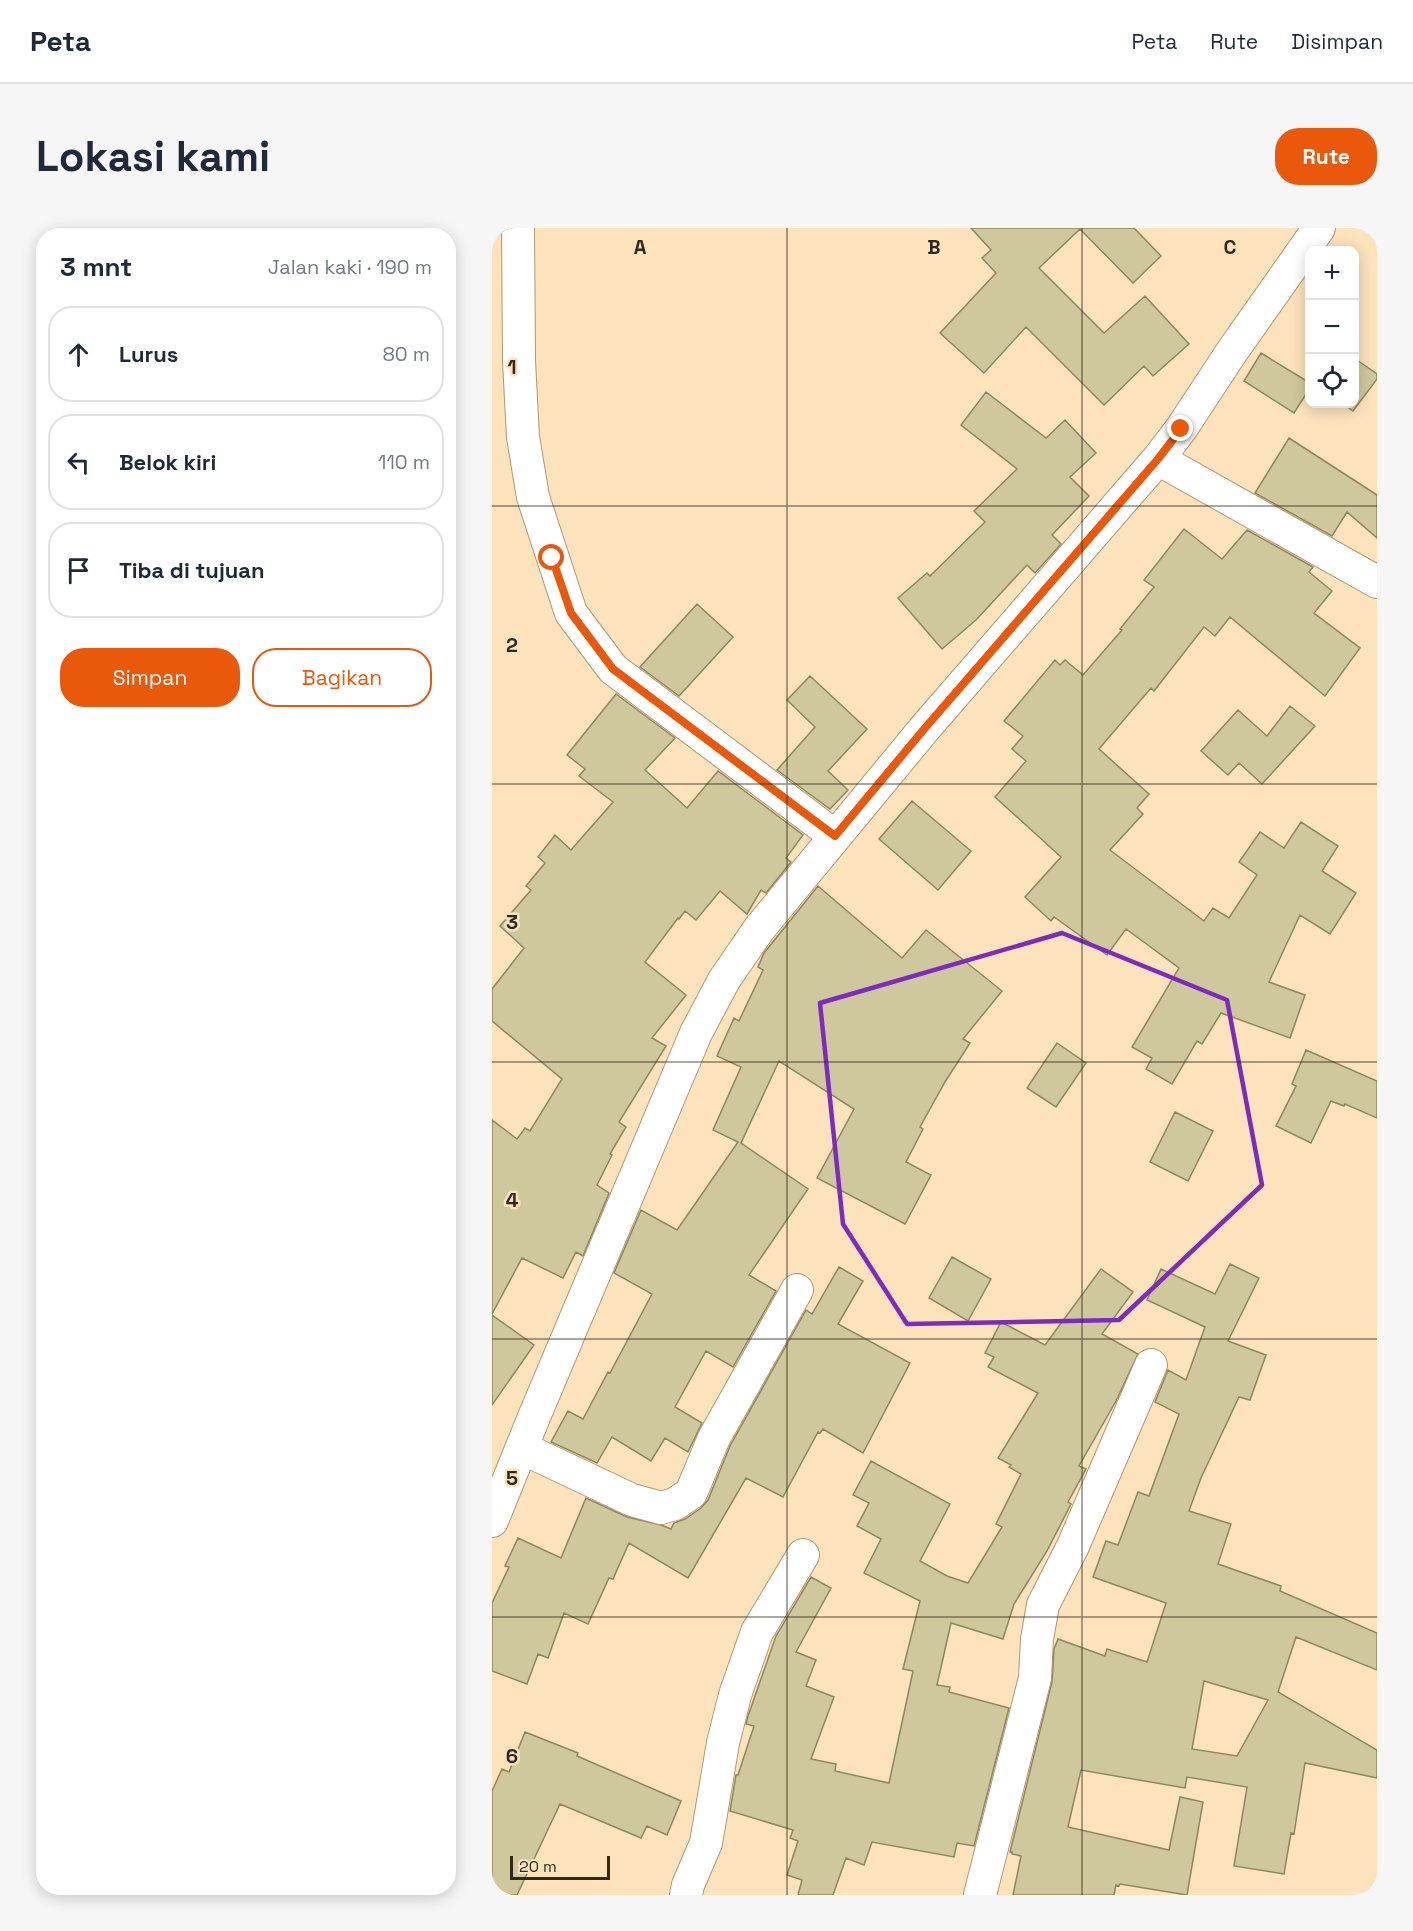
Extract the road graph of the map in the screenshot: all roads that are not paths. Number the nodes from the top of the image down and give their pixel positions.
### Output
1 (518, 228) edge
2 (1319, 228) edge
3 (1158, 459) junction
4 (1377, 582) edge
5 (835, 836) junction
6 (797, 1290) dead end
7 (1151, 1365) dead end
8 (522, 1448) junction
9 (492, 1521) edge
10 (803, 1555) dead end
11 (686, 1895) edge
12 (980, 1895) edge

1 - 5 street
2 - 3 street
3 - 4 street
3 - 5 street
5 - 8 street
6 - 8 street
7 - 12 street
8 - 9 street
10 - 11 street

